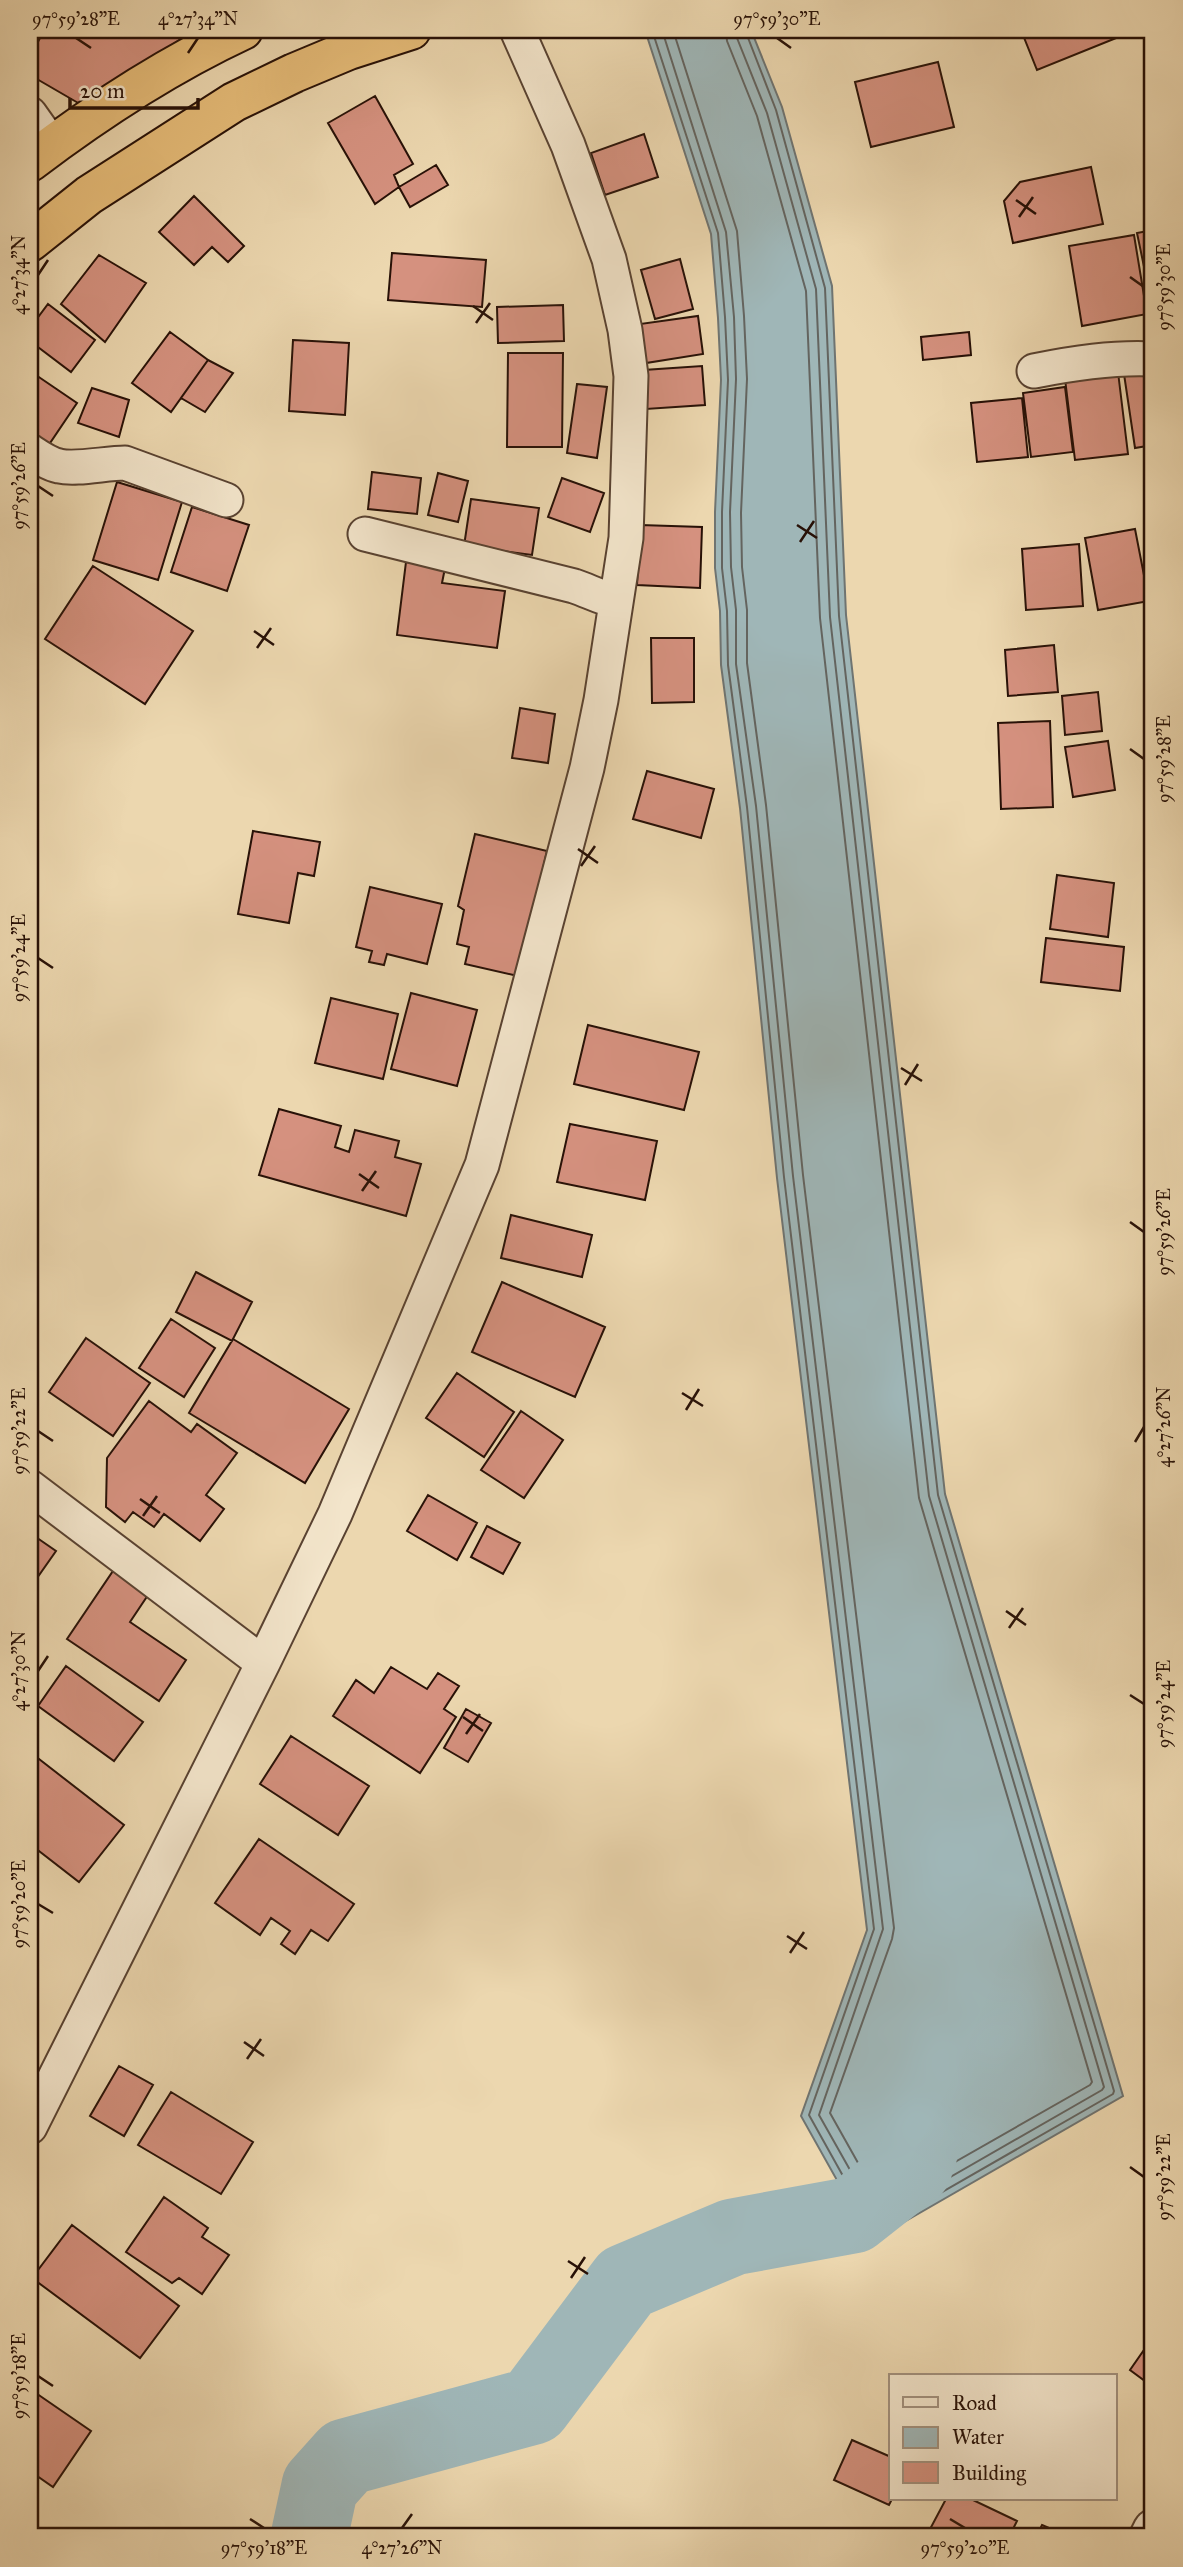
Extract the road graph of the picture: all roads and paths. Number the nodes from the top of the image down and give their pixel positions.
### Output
1 (243, 30) edge
2 (411, 30) edge
3 (517, 30) edge
4 (30, 114) edge
5 (41, 154) edge
6 (30, 242) edge
7 (1153, 359) edge
8 (1034, 371) dead end
9 (30, 451) edge
10 (226, 500) dead end
11 (365, 534) dead end
12 (616, 601) junction
13 (30, 1487) edge
14 (263, 1663) junction
15 (30, 2126) edge
16 (1153, 2529) edge
17 (1149, 2537) edge

1 - 5 highway
2 - 6 highway
3 - 12 street
4 - 5 street
7 - 8 street
9 - 10 street
11 - 12 street
12 - 14 street
13 - 14 street
14 - 15 street
16 - 17 street

